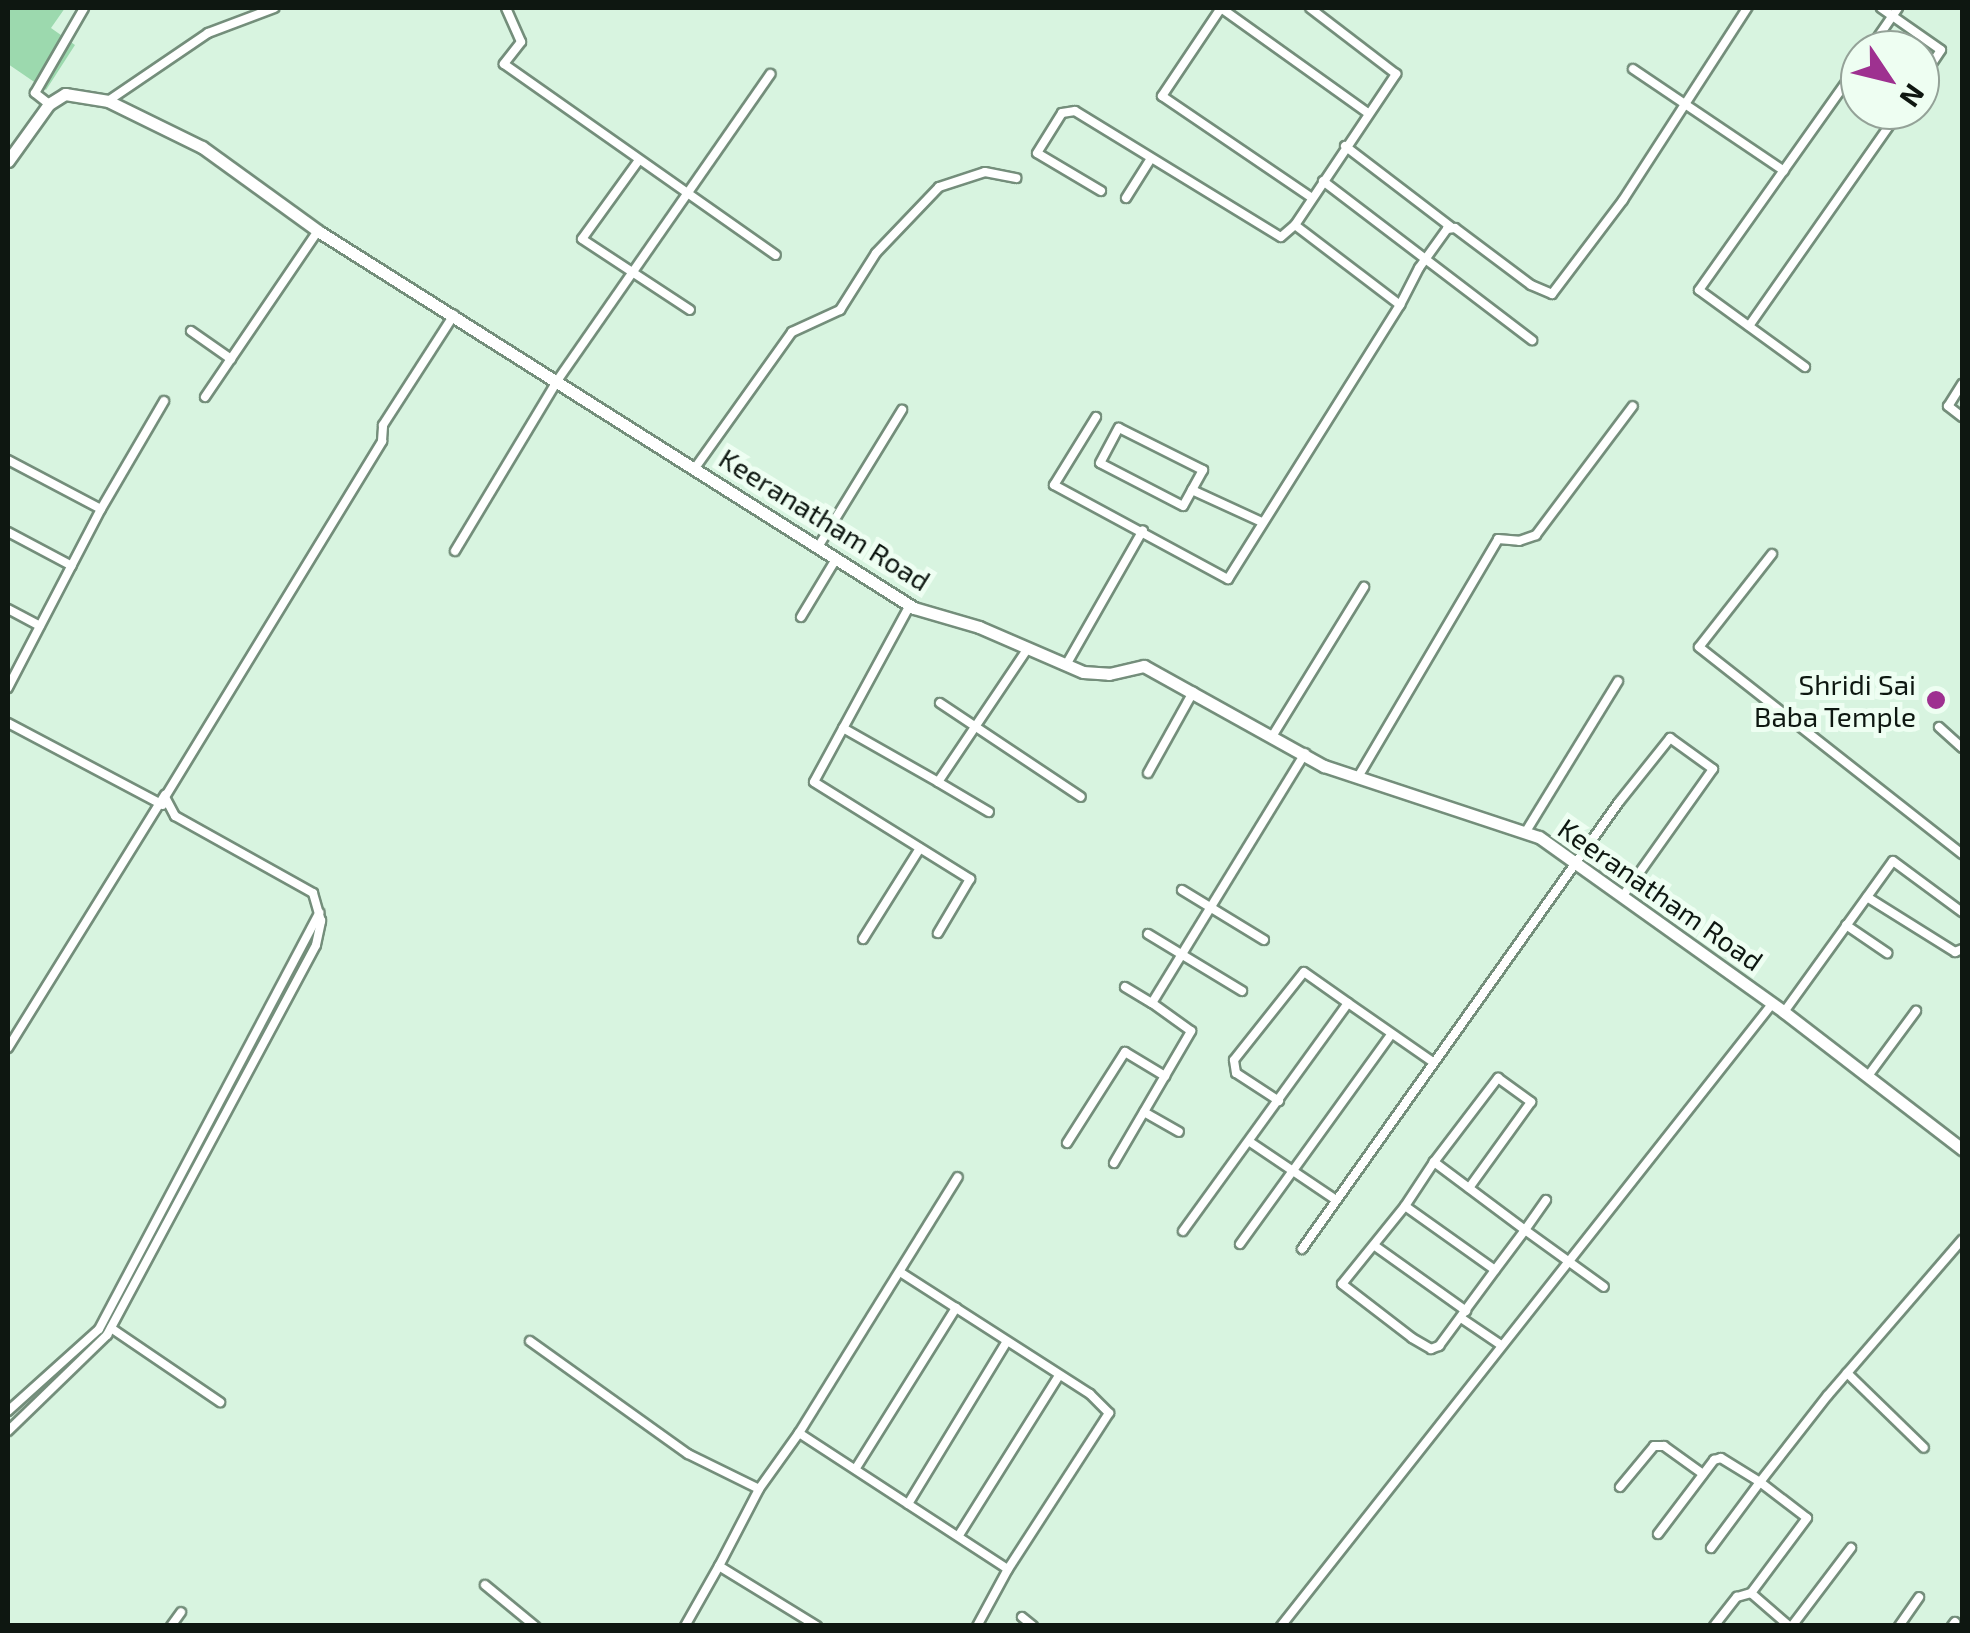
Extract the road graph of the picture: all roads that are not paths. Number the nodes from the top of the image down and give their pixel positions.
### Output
1 (84, 8) edge
2 (274, 8) edge
3 (506, 8) edge
4 (1221, 8) edge
5 (1310, 8) edge
6 (1747, 8) edge
7 (1881, 8) edge
8 (1896, 12) edge
9 (1917, 30) edge
10 (1633, 69) dead end
11 (770, 74) dead end
12 (1840, 91) edge
13 (108, 102) junction
14 (50, 104) junction
15 (1685, 106) junction
16 (1366, 112) junction
17 (1886, 130) edge
18 (1345, 146) junction
19 (639, 160) junction
20 (1150, 160) junction
21 (8, 161) edge
22 (1784, 171) junction
23 (1016, 178) dead end
24 (1323, 180) junction
25 (1102, 191) dead end
26 (688, 195) junction
27 (1126, 198) dead end
28 (1312, 198) junction
29 (1295, 225) junction
30 (1451, 226) junction
31 (318, 231) junction
32 (776, 255) dead end
33 (1426, 258) junction
34 (633, 272) junction
35 (1400, 305) junction
36 (690, 310) dead end
37 (454, 315) junction
38 (1749, 326) junction
39 (192, 331) dead end
40 (1532, 340) dead end
41 (231, 359) junction
42 (1804, 367) dead end
43 (557, 381) junction
44 (1962, 384) edge
45 (204, 397) dead end
46 (164, 401) dead end
47 (1633, 406) dead end
48 (902, 410) dead end
49 (1962, 416) edge
50 (1096, 417) dead end
51 (8, 460) edge
52 (695, 468) junction
53 (1192, 490) junction
54 (102, 509) junction
55 (1262, 522) junction
56 (1143, 530) junction
57 (8, 532) edge
58 (818, 546) junction
59 (455, 552) dead end
60 (1772, 554) dead end
61 (836, 558) junction
62 (72, 566) junction
63 (1364, 587) dead end
64 (910, 605) junction
65 (8, 609) edge
66 (801, 617) dead end
67 (40, 626) junction
68 (1028, 648) junction
69 (1066, 664) junction
70 (1618, 681) dead end
71 (8, 688) edge
72 (1193, 692) junction
73 (940, 703) dead end
74 (8, 723) edge
75 (976, 726) junction
76 (1939, 727) dead end
77 (843, 728) junction
78 (1273, 736) junction
79 (1962, 748) edge
80 (1305, 753) junction
81 (1148, 773) dead end
82 (1358, 777) junction
83 (938, 782) junction
84 (1081, 797) dead end
85 (164, 805) junction
86 (989, 812) dead end
87 (1524, 833) junction
88 (920, 848) junction
89 (1962, 854) edge
90 (1578, 862) junction
91 (1182, 890) dead end
92 (1867, 896) junction
93 (1622, 897) junction
94 (1208, 906) junction
95 (319, 912) junction
96 (1962, 912) edge
97 (1846, 925) junction
98 (938, 934) dead end
99 (1148, 934) dead end
100 (863, 939) dead end
101 (1264, 940) dead end
102 (1962, 950) edge
103 (1886, 953) dead end
104 (1180, 954) junction
105 (1125, 986) dead end
106 (1242, 991) dead end
107 (1152, 1003) junction
108 (1348, 1003) junction
109 (1772, 1004) junction
110 (1916, 1010) dead end
111 (1784, 1012) junction
112 (1391, 1034) junction
113 (8, 1048) edge
114 (1433, 1062) junction
115 (1165, 1076) junction
116 (1868, 1076) junction
117 (1278, 1101) junction
118 (1144, 1112) junction
119 (1179, 1132) dead end
120 (1250, 1142) junction
121 (1067, 1143) dead end
122 (1962, 1149) edge
123 (1434, 1162) junction
124 (1114, 1163) dead end
125 (1295, 1171) junction
126 (958, 1177) dead end
127 (1470, 1188) junction
128 (1336, 1200) junction
129 (1546, 1200) dead end
130 (1405, 1206) junction
131 (1525, 1230) junction
132 (1183, 1231) dead end
133 (1962, 1240) edge
134 (1240, 1244) dead end
135 (1375, 1246) junction
136 (1302, 1249) dead end
137 (1568, 1261) junction
138 (1495, 1270) junction
139 (900, 1272) junction
140 (1604, 1287) dead end
141 (956, 1308) junction
142 (1463, 1314) junction
143 (111, 1328) junction
144 (530, 1341) dead end
145 (1006, 1342) junction
146 (1502, 1345) junction
147 (1847, 1372) junction
148 (1058, 1377) junction
149 (220, 1402) dead end
150 (8, 1412) edge
151 (8, 1431) edge
152 (799, 1433) junction
153 (1924, 1448) dead end
154 (856, 1468) junction
155 (1703, 1474) junction
156 (1760, 1482) junction
157 (1620, 1487) dead end
158 (758, 1490) junction
159 (908, 1504) junction
160 (1658, 1534) dead end
161 (959, 1535) junction
162 (1711, 1548) dead end
163 (1852, 1548) dead end
164 (718, 1566) junction
165 (1008, 1569) junction
166 (485, 1585) dead end
167 (1751, 1593) junction
168 (1919, 1597) dead end
169 (181, 1612) dead end
170 (1022, 1617) dead end
171 (171, 1626) edge
172 (535, 1626) edge
173 (685, 1626) edge
174 (817, 1626) edge
175 (978, 1626) edge
176 (1033, 1626) edge
177 (1281, 1626) edge
178 (1714, 1626) edge
179 (1791, 1626) edge
180 (1898, 1626) edge

1 - 14 street
2 - 13 street
3 - 19 street
4 - 16 street
4 - 28 street
5 - 16 street
6 - 15 street
7 - 8 street
8 - 9 street
10 - 15 street
11 - 26 street
12 - 22 street
13 - 14 street, Keeranatham Road
13 - 31 street, Keeranatham Road
14 - 21 street
15 - 22 street
15 - 30 street
16 - 18 street
17 - 38 street
18 - 24 street
18 - 30 street
19 - 26 street
19 - 34 street
20 - 25 street
20 - 27 street
20 - 29 street
22 - 38 street
23 - 52 street
24 - 28 street
24 - 33 street
26 - 32 street
26 - 34 street
28 - 29 street
29 - 35 street
30 - 33 street
31 - 37 street, Keeranatham Road
31 - 41 street
33 - 35 street
33 - 40 street
34 - 36 street
34 - 43 street
35 - 55 street
37 - 43 street, Keeranatham Road
37 - 85 street
38 - 42 street
39 - 41 street
41 - 45 street
43 - 52 street, Keeranatham Road
43 - 59 street
44 - 49 street
46 - 54 street
47 - 82 street
48 - 58 street
50 - 56 street
51 - 54 street
52 - 58 street, Keeranatham Road
53 - 53 street
53 - 55 street
54 - 62 street
55 - 56 street
56 - 69 street
57 - 62 street
58 - 61 street, Keeranatham Road
60 - 89 street
61 - 64 street, Keeranatham Road
61 - 66 street
62 - 67 street
63 - 78 street
64 - 68 street, Keeranatham Road
64 - 77 street
65 - 67 street
67 - 71 street
68 - 69 street, Keeranatham Road
68 - 75 street
69 - 72 street, Keeranatham Road
70 - 87 street
72 - 78 street, Keeranatham Road
72 - 81 street
73 - 75 street
74 - 85 street
75 - 83 street
75 - 84 street
76 - 79 street
77 - 83 street
77 - 88 street
78 - 80 street, Keeranatham Road
80 - 82 street, Keeranatham Road
80 - 94 street
82 - 87 street, Keeranatham Road
83 - 86 street
85 - 95 street
85 - 113 street
87 - 90 street, Keeranatham Road
88 - 98 street
88 - 100 street
90 - 93 street, Keeranatham Road
90 - 93 street
90 - 114 street
91 - 94 street
92 - 96 street
92 - 97 street
92 - 102 street
93 - 109 street, Keeranatham Road
94 - 101 street
94 - 104 street
95 - 143 street
95 - 150 street
97 - 103 street
97 - 111 street
99 - 104 street
104 - 106 street
104 - 107 street
105 - 107 street
107 - 115 street
108 - 112 street
108 - 117 street
108 - 117 street
109 - 111 street, Keeranatham Road
109 - 137 street
110 - 116 street
111 - 116 street, Keeranatham Road
112 - 114 street
112 - 125 street
114 - 128 street
115 - 118 street
115 - 121 street
116 - 122 street, Keeranatham Road
117 - 120 street
118 - 119 street
118 - 124 street
120 - 125 street
120 - 132 street
123 - 127 street
123 - 127 street
123 - 130 street
125 - 128 street
125 - 134 street
126 - 139 street
127 - 131 street
128 - 136 street
129 - 131 street
130 - 135 street
130 - 138 street
131 - 137 street
131 - 138 street
133 - 147 street
135 - 142 street
135 - 142 street
137 - 140 street
137 - 146 street
138 - 142 street
139 - 141 street
139 - 152 street
141 - 145 street
141 - 154 street
142 - 146 street
143 - 149 street
143 - 151 street
144 - 158 street
145 - 148 street
145 - 159 street
146 - 177 street
147 - 153 street
147 - 156 street
148 - 161 street
148 - 165 street
152 - 154 street
152 - 158 street
154 - 159 street
155 - 156 street
155 - 157 street
155 - 160 street
156 - 162 street
156 - 167 street
158 - 164 street
159 - 161 street
161 - 165 street
163 - 179 street
164 - 173 street
164 - 174 street
165 - 175 street
166 - 172 street
167 - 178 street
167 - 179 street
168 - 180 street
169 - 171 street
170 - 176 street

